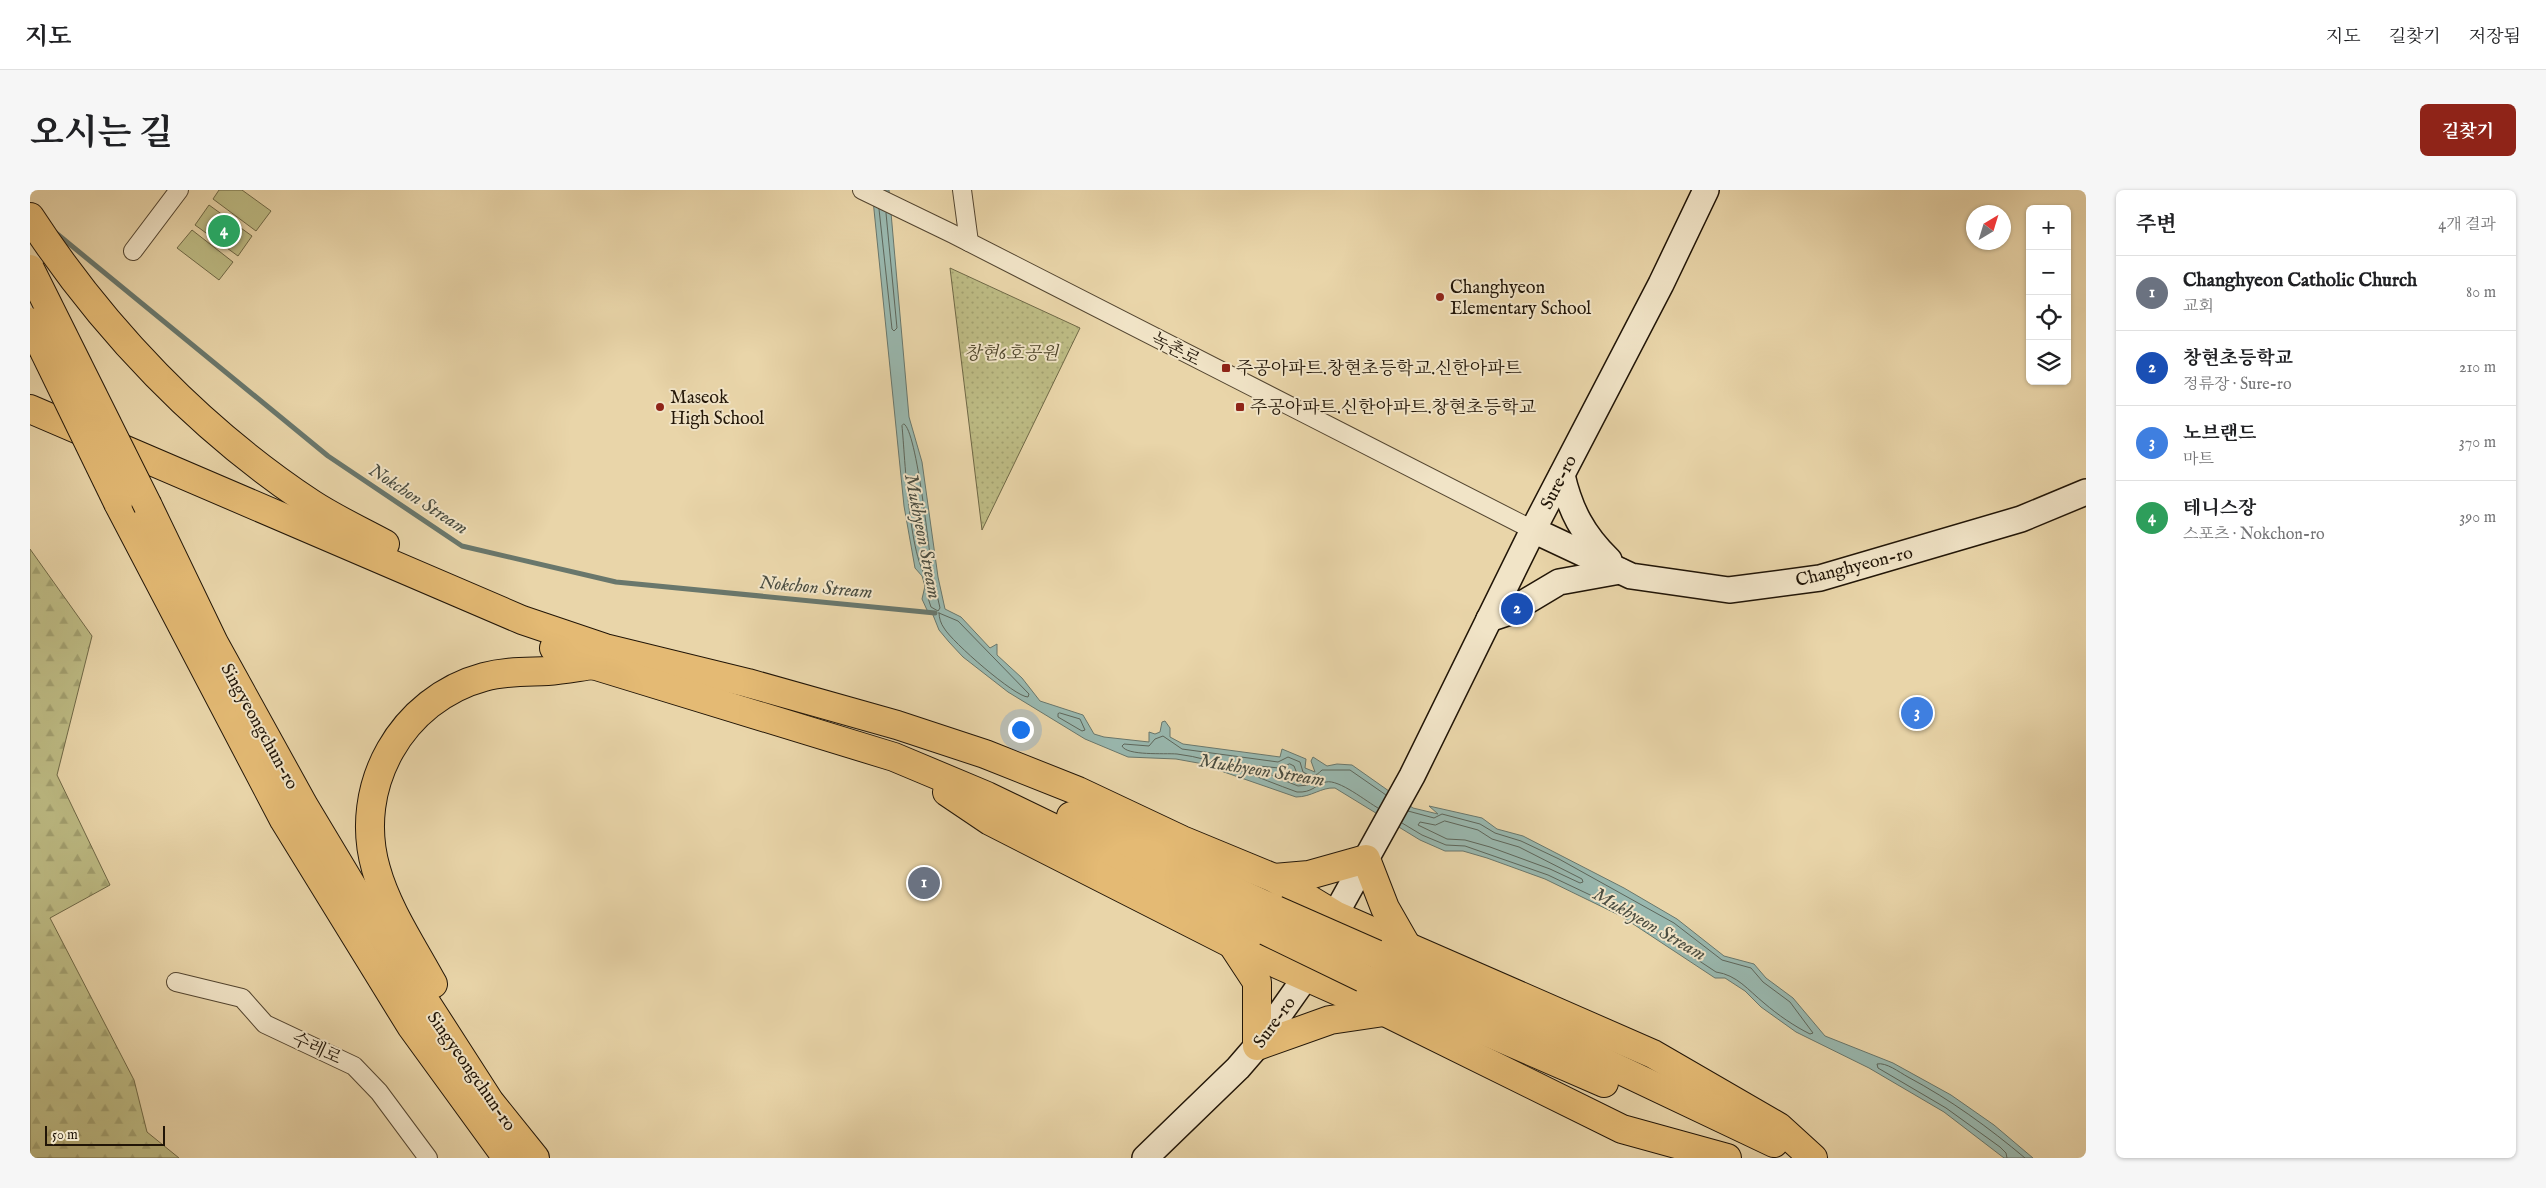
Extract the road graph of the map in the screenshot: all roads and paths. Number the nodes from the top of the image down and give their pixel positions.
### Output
1 (179, 190) edge
2 (862, 190) edge
3 (962, 190) edge
4 (1706, 190) edge
5 (30, 217) edge
6 (969, 242) junction
7 (133, 251) dead end
8 (30, 269) edge
9 (30, 322) edge
10 (30, 409) edge
11 (30, 426) edge
12 (1562, 475) junction
13 (2086, 492) edge
14 (1533, 530) junction
15 (1620, 571) junction
16 (1489, 619) junction
17 (522, 620) junction
18 (593, 665) junction
19 (748, 683) junction
20 (894, 757) junction
21 (1366, 859) junction
22 (1274, 878) junction
23 (1335, 915) junction
24 (1271, 920) junction
25 (1405, 943) junction
26 (1232, 944) junction
27 (1305, 978) junction
28 (176, 982) dead end
29 (1385, 1012) junction
30 (1257, 1046) junction
31 (490, 1102) junction
32 (428, 1158) edge
33 (507, 1158) edge
34 (535, 1158) edge
35 (1145, 1158) edge
36 (1727, 1158) edge
37 (1764, 1158) edge
38 (1801, 1158) edge
39 (1813, 1158) edge

1 - 7 street
2 - 6 street, 녹촌로
3 - 6 street
4 - 12 main road, Sure-ro
5 - 17 highway
6 - 14 street, 녹촌로
8 - 31 highway, Singyeongchun-ro, bridge
9 - 33 highway, Singyeongchun-ro, bridge
10 - 17 highway
11 - 18 highway
12 - 14 main road, Sure-ro
12 - 15 main road
13 - 15 main road, Changhyeon-ro
14 - 15 main road, Changhyeon-ro
14 - 16 main road, Sure-ro
15 - 16 main road
16 - 21 main road, Sure-ro
17 - 19 highway
18 - 20 highway
18 - 31 highway
19 - 22 highway
19 - 24 highway
20 - 24 highway
20 - 26 highway
21 - 22 highway
21 - 23 main road, Sure-ro
21 - 25 highway
22 - 23 highway
23 - 25 highway
23 - 27 main road, Sure-ro
24 - 37 highway, bridge
24 - 38 highway, bridge
25 - 39 highway
26 - 27 highway
26 - 30 highway
27 - 29 highway
27 - 30 main road, Sure-ro
28 - 32 street, 수레로
29 - 30 highway
29 - 36 highway
30 - 35 main road, Sure-ro
31 - 34 highway, Singyeongchun-ro

